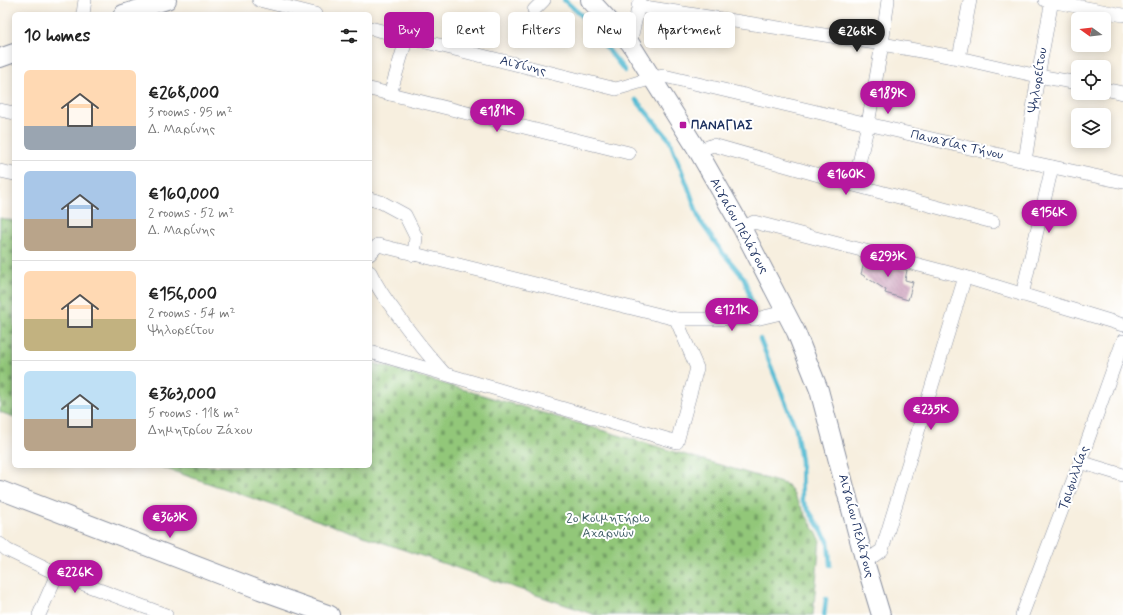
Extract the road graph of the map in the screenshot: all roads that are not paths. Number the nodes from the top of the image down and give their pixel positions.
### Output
1 (85, 0) edge
2 (167, 0) edge
3 (259, 0) edge
4 (544, 0) edge
5 (590, 0) edge
6 (888, 0) edge
7 (970, 0) edge
8 (1049, 0) edge
9 (639, 3) edge
10 (534, 10) dead end
11 (83, 12) edge
12 (129, 12) edge
13 (307, 12) edge
14 (601, 12) edge
15 (1123, 14) edge
16 (636, 17) edge
17 (372, 28) edge
18 (384, 31) edge
19 (434, 44) edge
20 (882, 44) junction
21 (404, 48) edge
22 (633, 48) edge
23 (12, 54) edge
24 (0, 58) edge
25 (959, 58) junction
26 (1038, 76) junction
27 (652, 78) junction
28 (1071, 83) edge
29 (372, 90) edge
30 (1111, 90) edge
31 (1123, 93) edge
32 (390, 94) junction
33 (0, 110) edge
34 (12, 113) edge
35 (868, 124) junction
36 (698, 151) junction
37 (629, 153) dead end
38 (1025, 161) junction
39 (1052, 167) junction
40 (0, 171) edge
41 (12, 174) edge
42 (1123, 182) edge
43 (854, 185) junction
44 (372, 200) edge
45 (993, 222) dead end
46 (742, 228) junction
47 (372, 252) edge
48 (414, 255) junction
49 (372, 276) edge
50 (965, 277) junction
51 (1022, 294) junction
52 (785, 312) junction
53 (676, 319) junction
54 (1123, 325) edge
55 (1123, 341) edge
56 (372, 353) edge
57 (444, 373) junction
58 (1080, 462) junction
59 (1123, 475) edge
60 (0, 492) edge
61 (0, 544) edge
62 (865, 562) junction
63 (57, 574) junction
64 (39, 615) edge
65 (166, 615) edge
66 (330, 615) edge
67 (881, 615) edge
68 (1022, 615) edge

1 - 11 street
2 - 12 main road
3 - 13 street
4 - 10 street
5 - 14 main road, Αιγαίου Πελάγους
6 - 20 street
7 - 25 street
8 - 15 street
8 - 26 street, Ψηλορείτου
9 - 16 street
9 - 20 street
17 - 18 street, Αιγίνης
19 - 27 street, Αιγίνης
20 - 25 street
20 - 35 street
21 - 32 street
22 - 27 main road, Αιγαίου Πελάγους
23 - 24 main road
25 - 26 street
26 - 28 street
26 - 38 street, Ψηλορείτου
27 - 35 street, Παναγίας Τήνου
27 - 36 main road, Αιγαίου Πελάγους
29 - 32 street
30 - 31 street
32 - 37 street
33 - 34 street
35 - 38 street, Παναγίας Τήνου
35 - 43 street
36 - 43 street
36 - 46 main road, Αιγαίου Πελάγους
38 - 39 street, Παναγίας Τήνου
39 - 42 street, Παναγίας Τήνου
39 - 51 street
40 - 41 street
43 - 45 street
44 - 48 street
46 - 50 street
46 - 52 main road, Αιγαίου Πελάγους
47 - 48 street
48 - 53 street
49 - 57 street
50 - 51 street
50 - 62 street
51 - 54 street
52 - 53 street
52 - 62 main road, Αιγαίου Πελάγους
53 - 57 street
55 - 58 street, Τριφυλλίας
56 - 57 street
58 - 59 street
58 - 68 street, Τριφυλλίας
60 - 66 main road
61 - 63 street
62 - 67 main road, Αιγαίου Πελάγους
63 - 64 street
63 - 65 street

